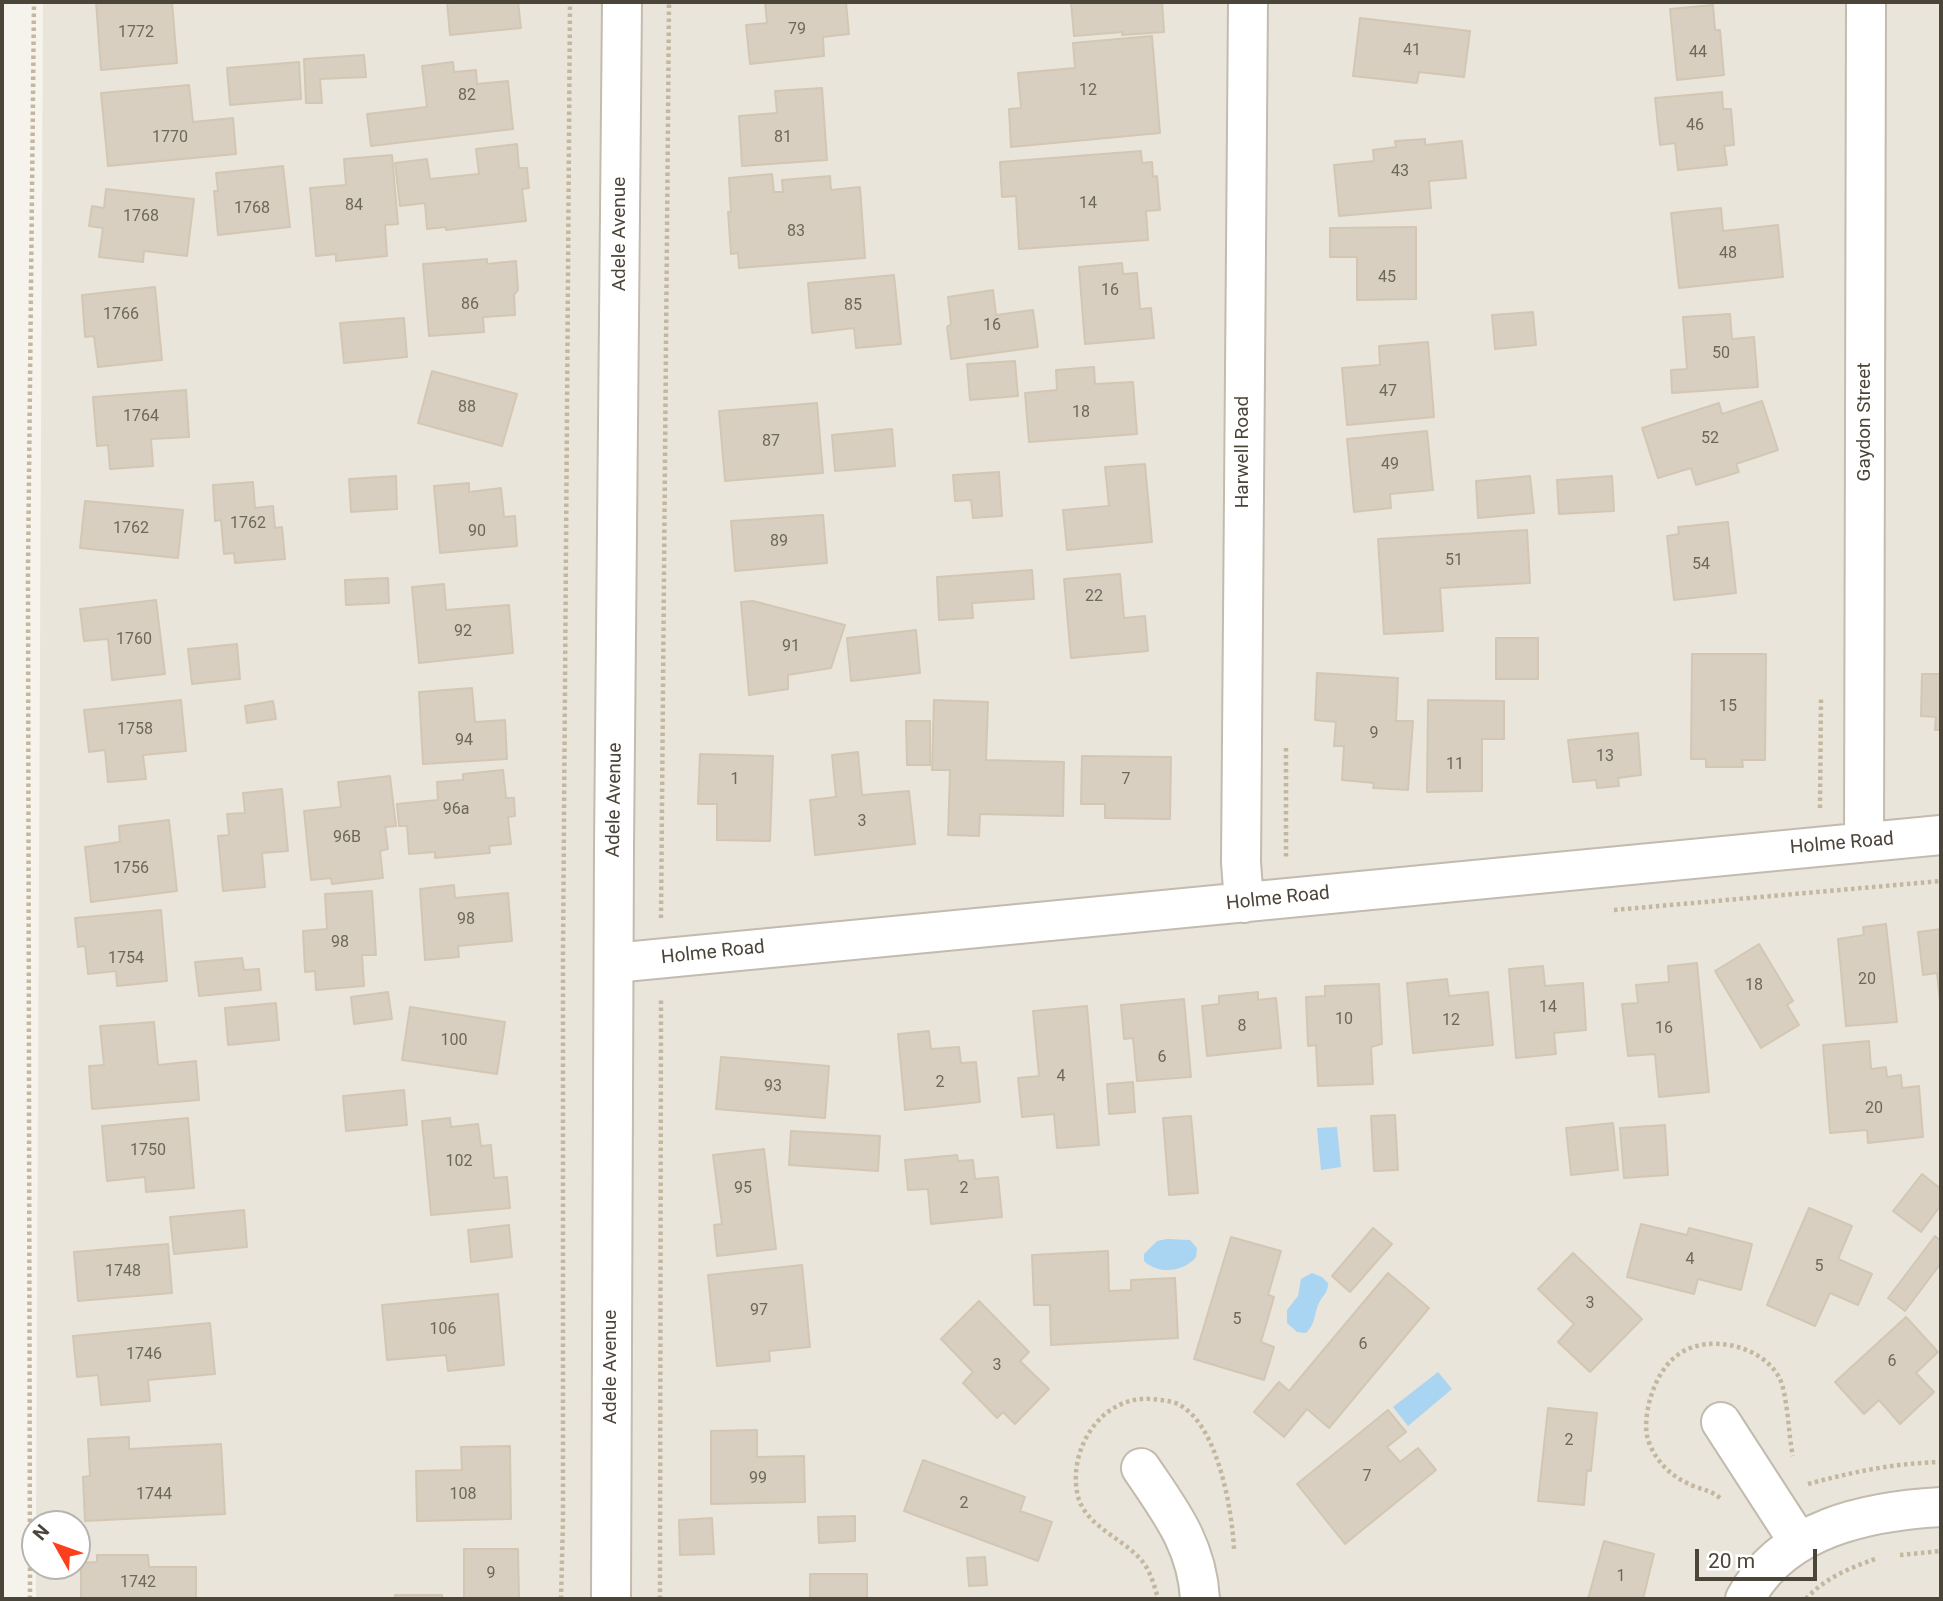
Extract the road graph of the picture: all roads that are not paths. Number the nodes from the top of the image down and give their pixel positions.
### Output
1 (622, 2) edge
2 (1248, 2) edge
3 (1866, 2) edge
4 (1941, 835) edge
5 (1864, 842) junction
6 (1244, 903) junction
7 (614, 963) junction
8 (1721, 1422) dead end
9 (1141, 1468) dead end
10 (1941, 1507) edge
11 (1798, 1541) junction
12 (611, 1599) edge
13 (1200, 1599) edge
14 (1745, 1599) edge

1 - 7 street, Adele Avenue
2 - 6 street, Harwell Road
3 - 5 street, Gaydon Street
4 - 5 street, Holme Road
5 - 6 street, Holme Road
6 - 7 street, Holme Road
7 - 12 street, Adele Avenue
8 - 11 street
9 - 13 street
10 - 11 street
11 - 14 street

